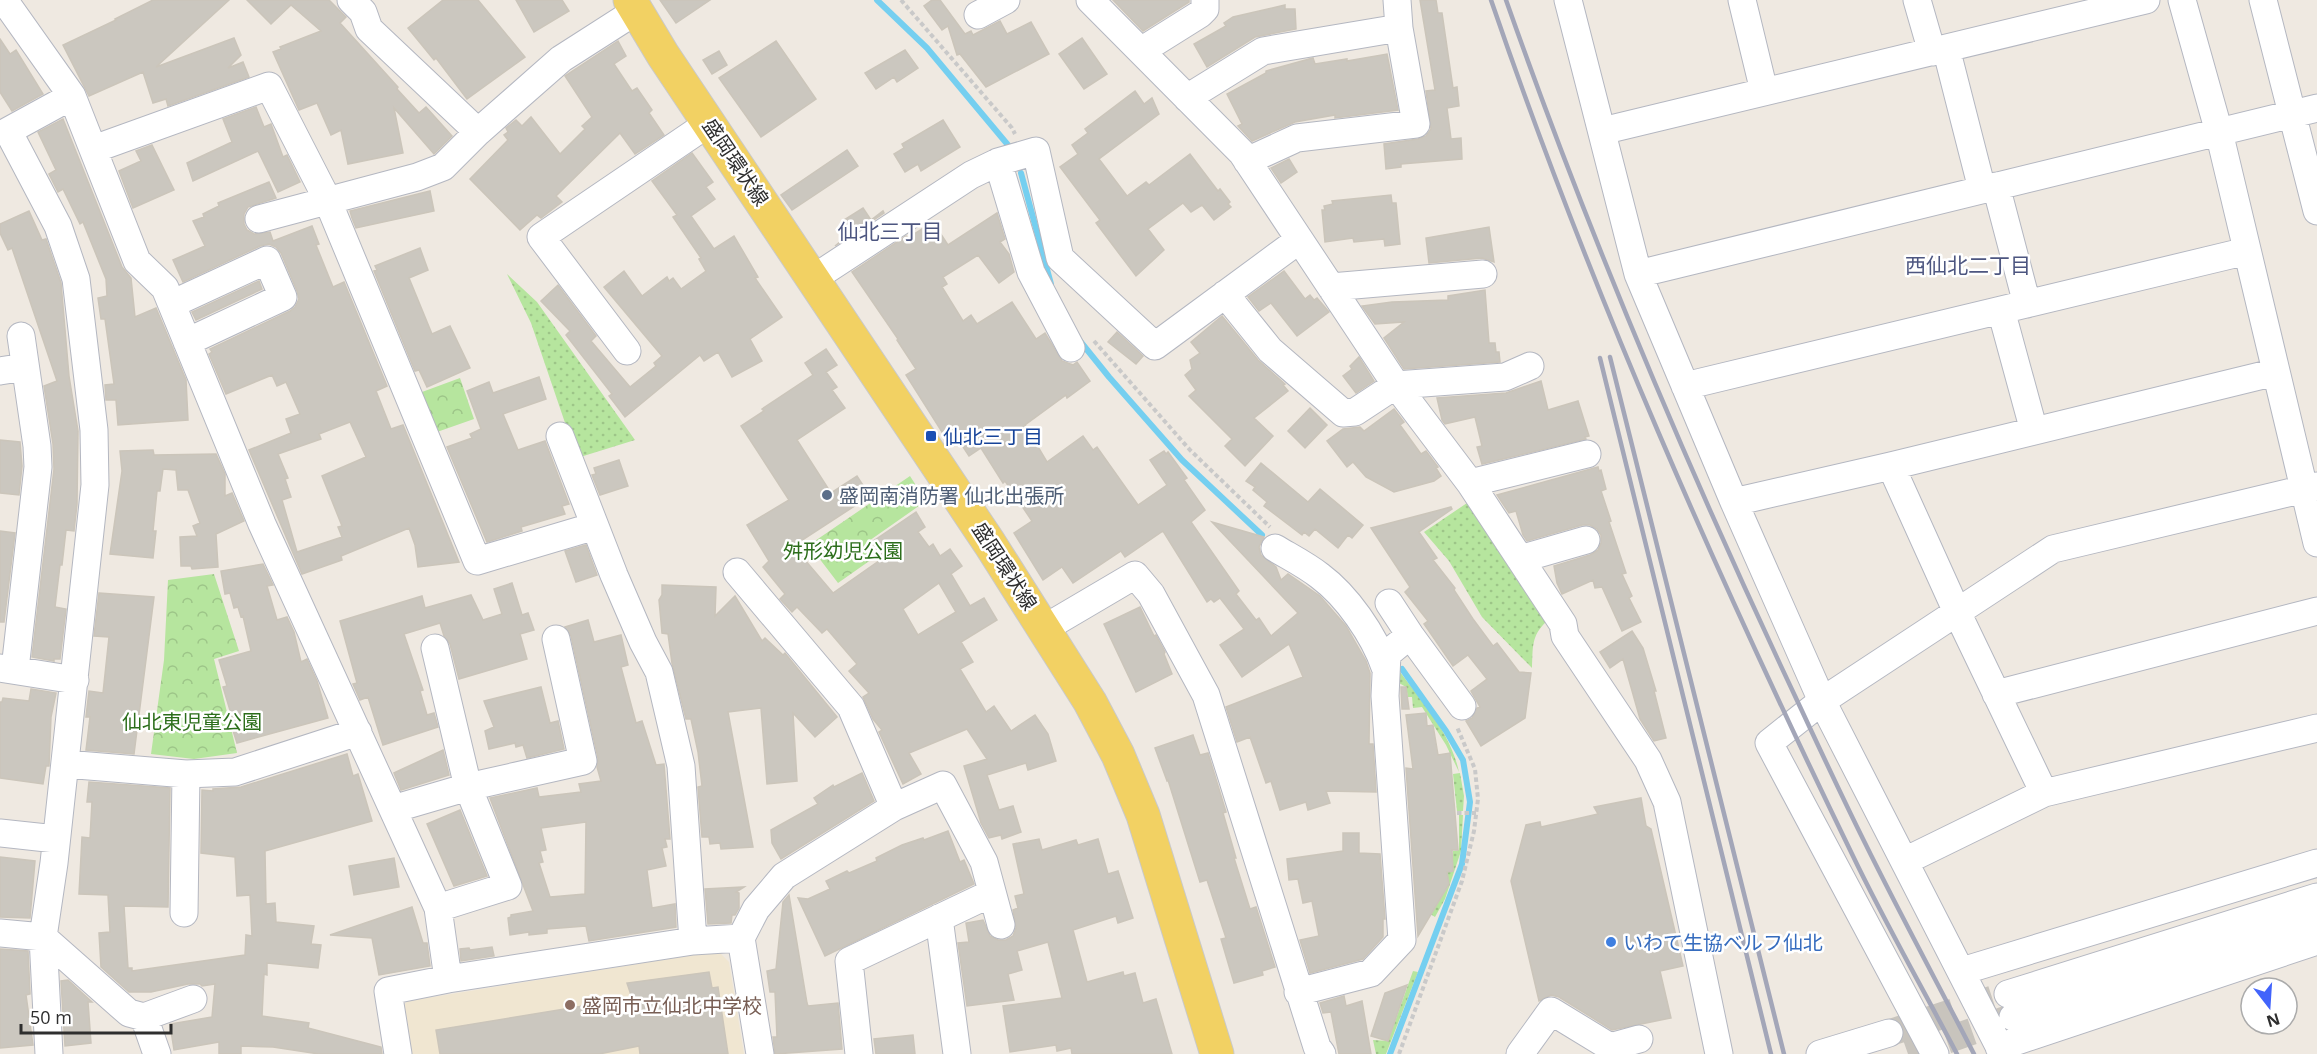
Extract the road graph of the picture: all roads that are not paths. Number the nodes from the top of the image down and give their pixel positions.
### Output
1 (3, 0) edge
2 (351, 0) edge
3 (1006, 0) edge
4 (1090, 0) edge
5 (1204, 0) edge
6 (1397, 0) edge
7 (1568, 0) edge
8 (1742, 0) edge
9 (1917, 0) edge
10 (2146, 0) edge
11 (2182, 0) edge
12 (2263, 0) edge
13 (633, 5) edge
14 (978, 15) dead end
15 (1399, 28) junction
16 (1939, 50) junction
17 (1141, 51) junction
18 (1764, 91) junction
19 (72, 96) junction
20 (1187, 98) junction
21 (2305, 111) edge
22 (710, 123) junction
23 (3, 129) edge
24 (1602, 131) junction
25 (478, 132) junction
26 (2219, 132) junction
27 (94, 149) junction
28 (1247, 161) junction
29 (998, 162) junction
30 (1989, 188) junction
31 (327, 199) junction
32 (2317, 211) edge
33 (259, 219) dead end
34 (1299, 240) junction
35 (2247, 251) junction
36 (1483, 274) dead end
37 (1638, 274) junction
38 (814, 278) junction
39 (1330, 287) junction
40 (1225, 294) junction
41 (172, 304) junction
42 (2014, 307) junction
43 (21, 336) dead end
44 (187, 342) junction
45 (1081, 343) road end
46 (627, 351) dead end
47 (1530, 366) dead end
48 (13, 369) edge
49 (2276, 372) junction
50 (1396, 385) junction
51 (1685, 386) junction
52 (2034, 431) junction
53 (560, 436) dead end
54 (1587, 454) dead end
55 (1891, 466) junction
56 (1470, 483) junction
57 (2311, 488) edge
58 (1734, 502) junction
59 (595, 526) junction
60 (1274, 539) road end
61 (1586, 540) dead end
62 (2317, 543) edge
63 (1520, 559) junction
64 (737, 572) dead end
65 (1389, 603) dead end
66 (2317, 611) edge
67 (1957, 612) junction
68 (1045, 628) junction
69 (1410, 635) junction
70 (556, 639) dead end
71 (435, 648) dead end
72 (1385, 667) junction
73 (7, 669) edge
74 (75, 680) junction
75 (1996, 694) junction
76 (1822, 701) junction
77 (1457, 712) road end
78 (2317, 728) edge
79 (358, 732) junction
80 (65, 764) junction
81 (186, 774) junction
82 (468, 787) junction
83 (2044, 793) junction
84 (894, 807) junction
85 (393, 809) junction
86 (0, 833) edge
87 (56, 839) junction
88 (1905, 861) junction
89 (2317, 863) edge
90 (992, 893) junction
91 (2317, 897) edge
92 (438, 908) junction
93 (184, 913) dead end
94 (939, 918) junction
95 (2317, 920) edge
96 (1001, 925) dead end
97 (0, 933) edge
98 (43, 937) junction
99 (741, 938) junction
100 (693, 941) junction
101 (2317, 941) edge
102 (1962, 971) junction
103 (448, 979) junction
104 (1298, 992) junction
105 (193, 999) dead end
106 (144, 1017) junction
107 (1889, 1033) tunnel mouth
108 (1639, 1039) dead end
109 (2001, 1050) edge
110 (1715, 1053) edge
111 (49, 1054) edge
112 (157, 1054) edge
113 (398, 1054) edge
114 (760, 1054) edge
115 (859, 1054) edge
116 (957, 1054) edge
117 (1217, 1054) edge
118 (1322, 1054) edge
119 (1520, 1054) edge
120 (1820, 1054) edge
121 (1935, 1054) edge

1 - 19 street
2 - 25 street
3 - 14 street
4 - 17 street
5 - 17 street
6 - 15 street
7 - 24 street
8 - 18 street
9 - 16 street
10 - 16 street
11 - 26 street
12 - 21 street
13 - 22 main road, 盛岡環状線
13 - 25 street
15 - 20 street
15 - 28 street
16 - 18 street
16 - 30 street
17 - 20 street
18 - 24 street
19 - 23 street
19 - 27 street
20 - 28 street
21 - 26 street
21 - 32 street
22 - 38 main road, 盛岡環状線
22 - 46 street
23 - 74 street
24 - 37 street
25 - 31 street
26 - 30 street
26 - 35 street
27 - 31 street
27 - 41 street
28 - 34 street
29 - 38 street
29 - 40 street
29 - 45 street
30 - 37 street
30 - 42 street
31 - 33 street
31 - 59 street
34 - 39 street
34 - 40 street
35 - 42 street
35 - 49 street
36 - 39 street
37 - 51 street
38 - 68 main road, 盛岡環状線
39 - 50 street
40 - 50 street
41 - 44 street
41 - 44 street
42 - 51 street
42 - 52 street
43 - 48 street
44 - 79 street
47 - 50 street
48 - 73 street
49 - 52 street
49 - 57 street
50 - 56 street
51 - 58 street
52 - 55 street
53 - 59 street
54 - 56 street
55 - 58 street
55 - 67 street
56 - 63 street
57 - 62 street
57 - 67 street
58 - 76 street
59 - 100 street
60 - 72 street
61 - 63 street
63 - 110 street
64 - 84 street
65 - 69 street
66 - 75 street
67 - 75 street
67 - 76 street
68 - 104 street
68 - 117 main road, 盛岡環状線
69 - 72 street
69 - 77 street
70 - 82 street
71 - 82 street
72 - 104 street
73 - 74 street
74 - 80 street
75 - 83 street
76 - 88 street
76 - 121 street
78 - 83 street
79 - 81 street
79 - 85 street
80 - 81 street
80 - 87 street
81 - 93 street
82 - 85 street
82 - 92 street
83 - 88 street
84 - 90 street
84 - 99 street
85 - 92 street
86 - 87 street
87 - 98 street
88 - 102 street
89 - 102 street
90 - 94 street
90 - 96 street
91 - 95 street
92 - 103 street
94 - 115 street
94 - 116 street
97 - 98 street
98 - 106 street
98 - 111 street
99 - 100 street
99 - 114 street
100 - 103 street
101 - 109 street
102 - 109 street
103 - 113 street
104 - 118 street
105 - 106 street
106 - 112 street
107 - 120 street
108 - 119 street

